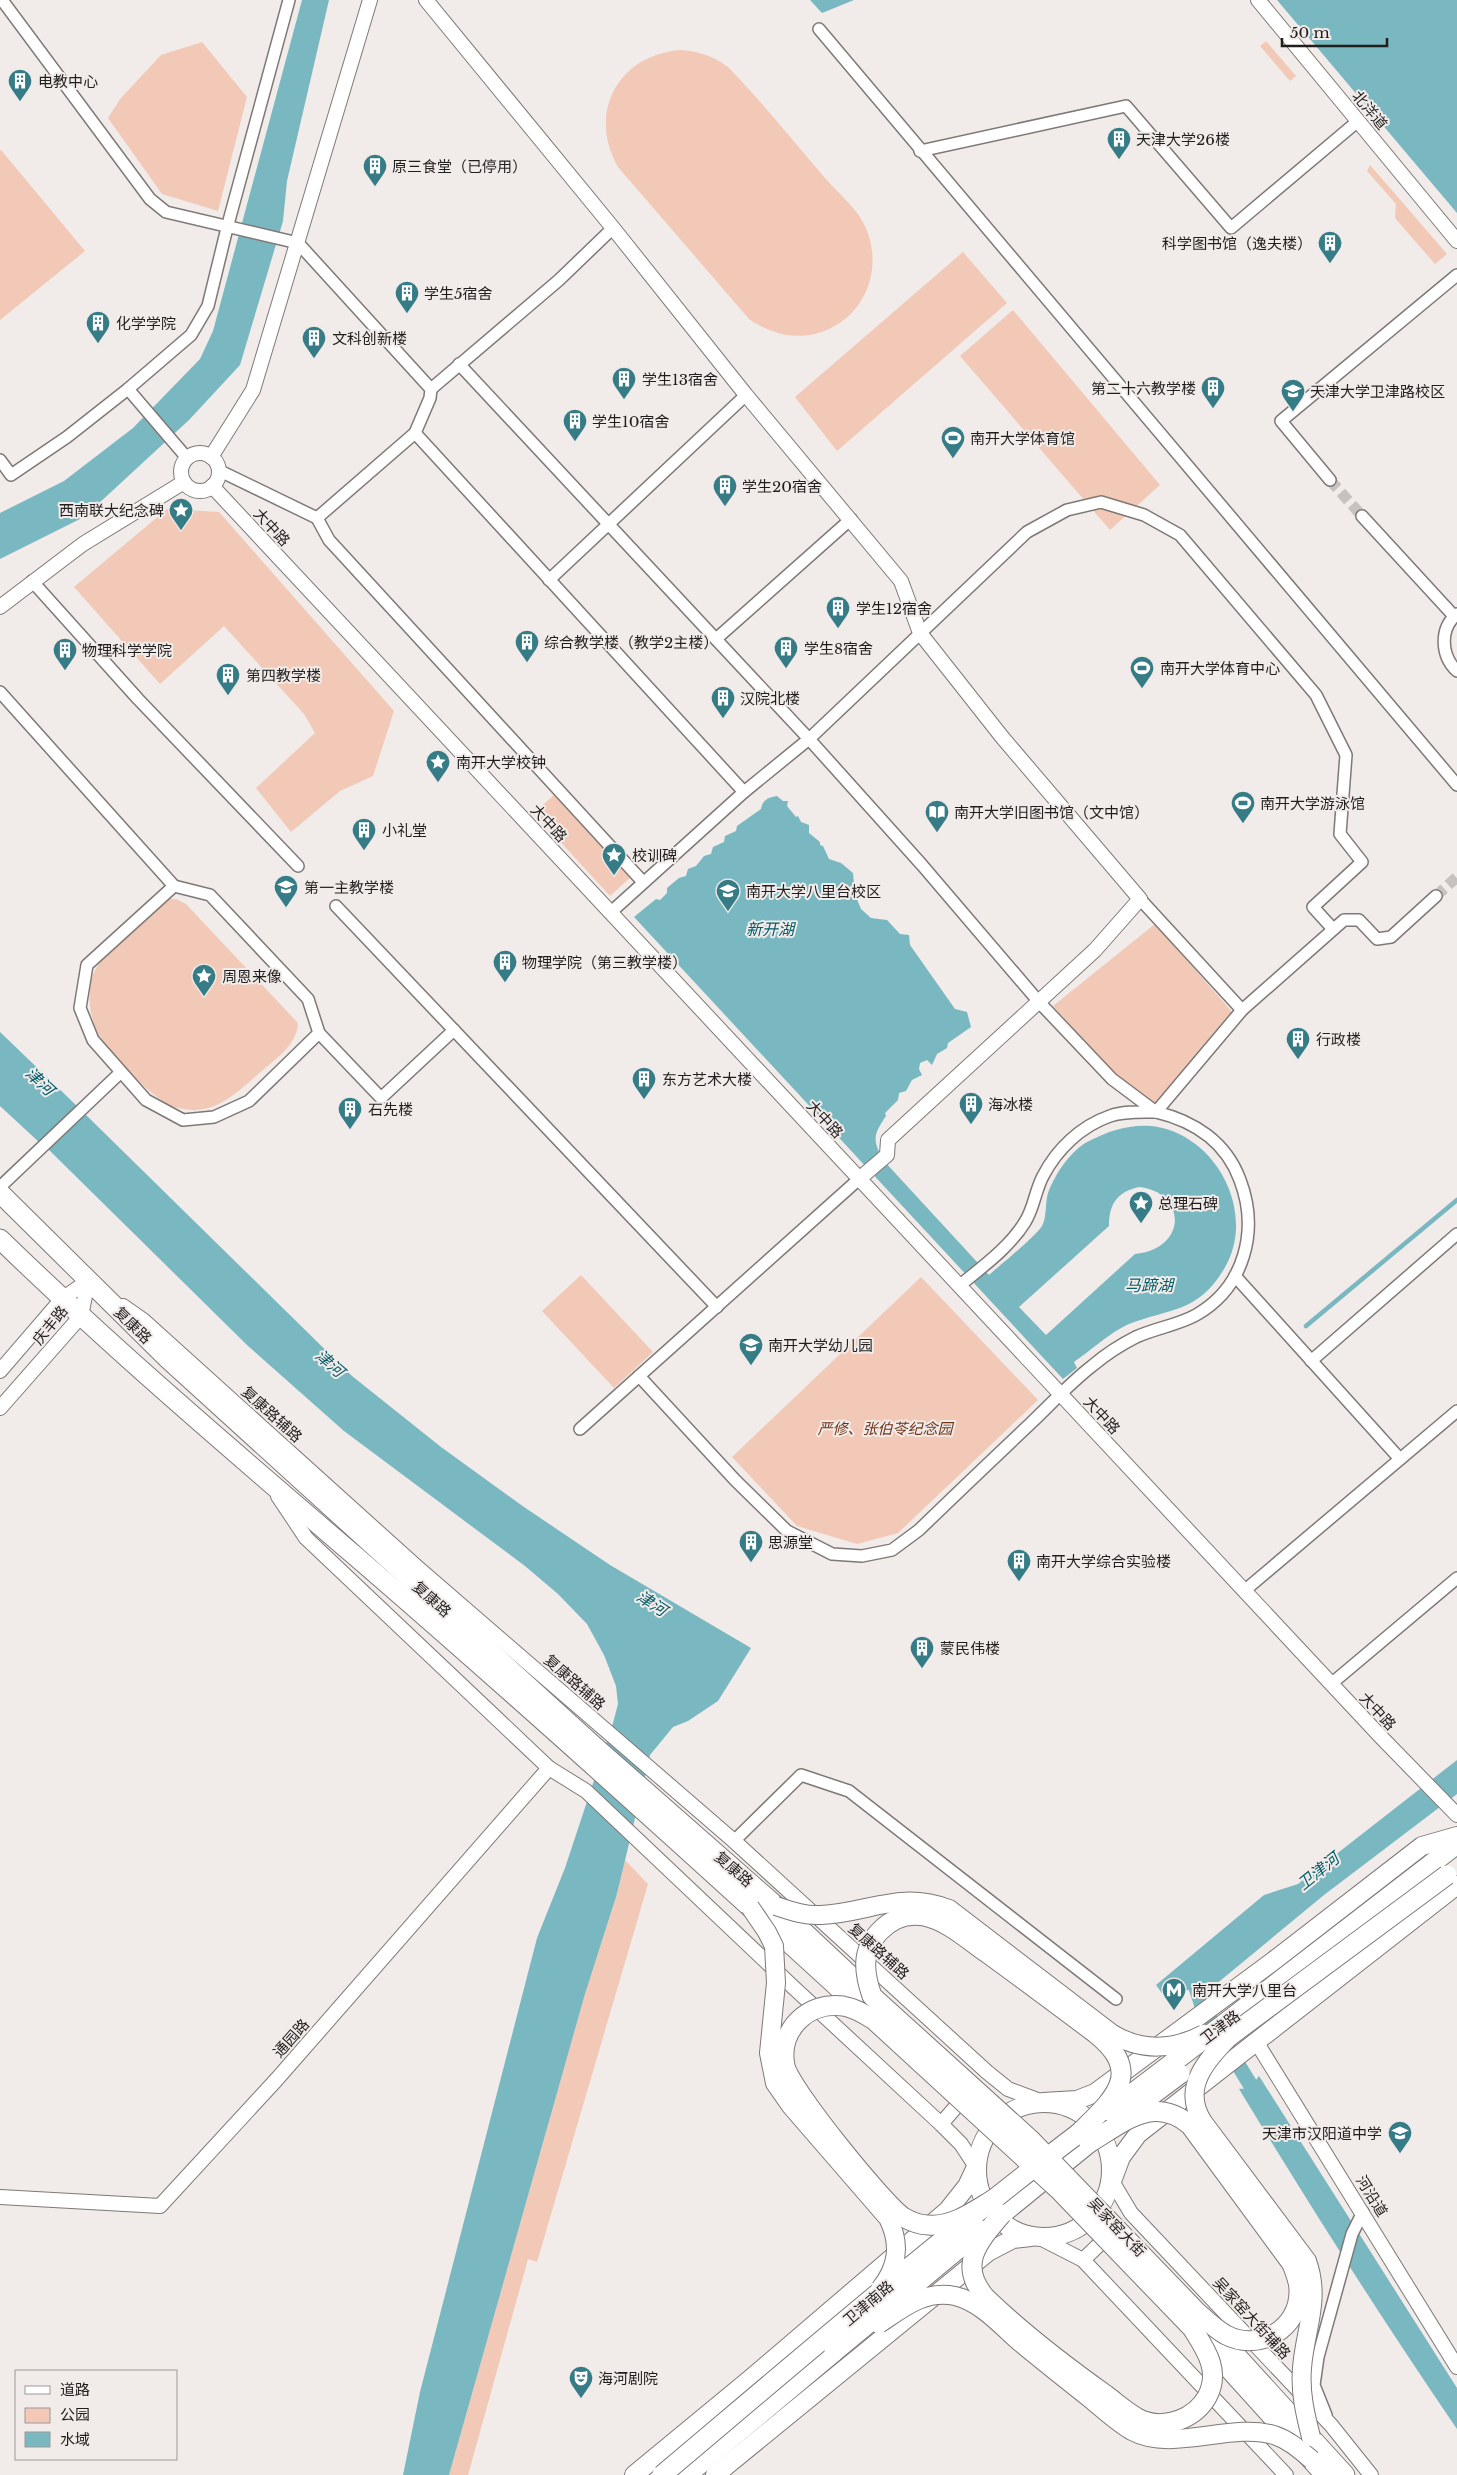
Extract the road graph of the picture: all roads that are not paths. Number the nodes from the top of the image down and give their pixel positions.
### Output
1 (2, 0) edge
2 (289, 0) edge
3 (370, 0) edge
4 (426, 0) edge
5 (1258, 0) edge
6 (819, 29) dead end
7 (1358, 122) junction
8 (920, 151) junction
9 (226, 228) junction
10 (613, 228) junction
11 (1457, 241) edge
12 (298, 243) junction
13 (1457, 275) edge
14 (459, 364) junction
15 (128, 389) junction
16 (431, 389) junction
17 (746, 395) junction
18 (415, 433) junction
19 (211, 457) junction
20 (188, 458) junction
21 (0, 460) edge
22 (218, 470) junction
23 (1330, 480) tunnel mouth
24 (184, 482) junction
25 (212, 486) junction
26 (1362, 516) tunnel mouth
27 (317, 518) junction
28 (851, 519) junction
29 (609, 525) junction
30 (549, 580) junction
31 (32, 581) junction
32 (0, 607) edge
33 (1456, 615) edge
34 (920, 633) junction
35 (716, 640) junction
36 (1457, 671) edge
37 (0, 692) edge
38 (809, 739) junction
39 (1457, 785) edge
40 (744, 792) junction
41 (298, 866) dead end
42 (642, 882) junction
43 (174, 886) junction
44 (1436, 896) tunnel mouth
45 (1140, 899) junction
46 (336, 906) dead end
47 (610, 912) junction
48 (1333, 929) junction
49 (1039, 1002) junction
50 (1242, 1010) junction
51 (454, 1030) junction
52 (319, 1033) junction
53 (120, 1073) junction
54 (1156, 1112) junction
55 (863, 1176) junction
56 (0, 1187) edge
57 (0, 1193) edge
58 (1457, 1234) edge
59 (0, 1239) edge
60 (1235, 1276) junction
61 (88, 1281) junction
62 (963, 1283) junction
63 (62, 1299) junction
64 (717, 1307) junction
65 (81, 1316) junction
66 (1311, 1361) junction
67 (0, 1371) edge
68 (639, 1376) junction
69 (1061, 1394) junction
70 (0, 1408) edge
71 (1457, 1410) edge
72 (580, 1429) dead end
73 (1400, 1459) junction
74 (270, 1485) junction
75 (1457, 1578) edge
76 (1244, 1591) junction
77 (1331, 1684) junction
78 (549, 1768) junction
79 (1453, 1811) edge
80 (1457, 1836) edge
81 (734, 1841) junction
82 (1457, 1844) edge
83 (1454, 1876) edge
84 (776, 1906) junction
85 (750, 1907) junction
86 (872, 1996) junction
87 (1116, 1999) dead end
88 (874, 2020) junction
89 (1231, 2027) junction
90 (1256, 2043) junction
91 (987, 2072) junction
92 (1043, 2102) junction
93 (941, 2124) junction
94 (1083, 2139) junction
95 (976, 2167) junction
96 (1112, 2181) junction
97 (0, 2197) edge
98 (998, 2206) junction
99 (1363, 2212) junction
100 (1131, 2213) junction
101 (1038, 2237) junction
102 (1083, 2260) junction
103 (875, 2296) junction
104 (1194, 2319) junction
105 (834, 2352) junction
106 (1457, 2367) edge
107 (1331, 2425) junction
108 (1311, 2437) junction
109 (1312, 2460) junction
110 (634, 2475) edge
111 (662, 2475) edge
112 (687, 2475) edge
113 (714, 2475) edge
114 (1286, 2475) edge
115 (1325, 2475) edge
116 (1344, 2475) edge
117 (1371, 2475) edge

1 - 9 street
2 - 9 street
3 - 12 street
4 - 10 street
5 - 7 street, 北洋道
6 - 8 street
7 - 8 street
7 - 11 street, 北洋道
8 - 39 street
9 - 12 street
9 - 15 street
10 - 14 street
10 - 17 street
12 - 16 street
12 - 19 street
13 - 23 street
14 - 16 street
14 - 29 street
15 - 20 street
15 - 21 street
16 - 18 street
17 - 28 street
17 - 29 street
18 - 27 street
18 - 30 street
19 - 20 street
19 - 22 street
20 - 24 street
22 - 25 street
22 - 27 street
24 - 25 street
24 - 31 street
25 - 47 street, 大中路
26 - 33 street
27 - 42 street
28 - 34 street
28 - 35 street
29 - 30 street
29 - 35 street
30 - 40 street
31 - 32 street
31 - 41 street
33 - 36 street
34 - 38 street
34 - 45 street
34 - 48 street
35 - 38 street
37 - 43 street
38 - 40 street
38 - 49 street
40 - 42 street
42 - 47 street
43 - 52 street
43 - 53 street
44 - 48 street
45 - 49 street
45 - 50 street
46 - 51 street
47 - 55 street, 大中路
48 - 50 street
49 - 54 street
49 - 55 street
50 - 54 street
51 - 52 street
51 - 64 street
52 - 53 street
53 - 56 street
54 - 60 street
54 - 62 street
55 - 62 street, 大中路
55 - 64 street
57 - 61 highway, 复康路
58 - 66 street
59 - 63 highway, 复康路
60 - 66 street
60 - 69 street
61 - 63 street, 庆丰路
61 - 65 street, 庆丰路
61 - 81 street, 复康路辅路
61 - 84 highway, 复康路
62 - 69 street, 大中路
63 - 65 highway, 复康路
63 - 67 street, 庆丰路
64 - 68 street
65 - 70 street, 庆丰路
65 - 74 highway, 复康路
66 - 73 street
68 - 69 street
68 - 72 street
69 - 76 street, 大中路
71 - 73 street
73 - 76 street
74 - 78 street
74 - 85 highway, 复康路
75 - 77 street
76 - 77 street, 大中路
77 - 79 street, 大中路
78 - 93 street
78 - 97 street, 通园路
80 - 92 main road
81 - 87 street
81 - 91 street, 复康路辅路
82 - 89 highway, 卫津路
83 - 89 highway, 卫津路, bridge
83 - 90 main road
84 - 86 highway, 复康路, bridge
84 - 89 main road, bridge
85 - 88 highway, 复康路, bridge
85 - 103 main road, bridge
86 - 94 highway, bridge
86 - 104 highway, 吴家窑大街, bridge
88 - 98 highway, bridge
88 - 104 highway, 吴家窑大街, bridge
89 - 94 highway, 卫津路, bridge
89 - 108 main road, bridge
90 - 96 main road
90 - 99 street, 河沿道
91 - 92 street, 复康路辅路
91 - 93 street
92 - 95 main road
92 - 96 main road
93 - 95 street
94 - 98 highway, 卫津南路, bridge
94 - 104 highway, bridge
95 - 101 main road
95 - 110 main road
96 - 100 street, 吴家窑大街辅路
96 - 101 main road
98 - 103 highway, 卫津南路, bridge
98 - 104 highway, bridge
98 - 105 highway, 卫津南路, bridge
99 - 106 street, 河沿道
99 - 107 street
100 - 102 street
100 - 107 street, 吴家窑大街辅路
101 - 102 street
101 - 113 main road
102 - 114 street
103 - 111 highway, 卫津南路, bridge
104 - 108 highway, 吴家窑大街, bridge
104 - 109 highway, 吴家窑大街, bridge
105 - 109 main road, bridge
105 - 112 highway, 卫津南路
107 - 117 street, 吴家窑大街辅路
108 - 116 highway, 吴家窑大街
109 - 115 highway, 吴家窑大街

